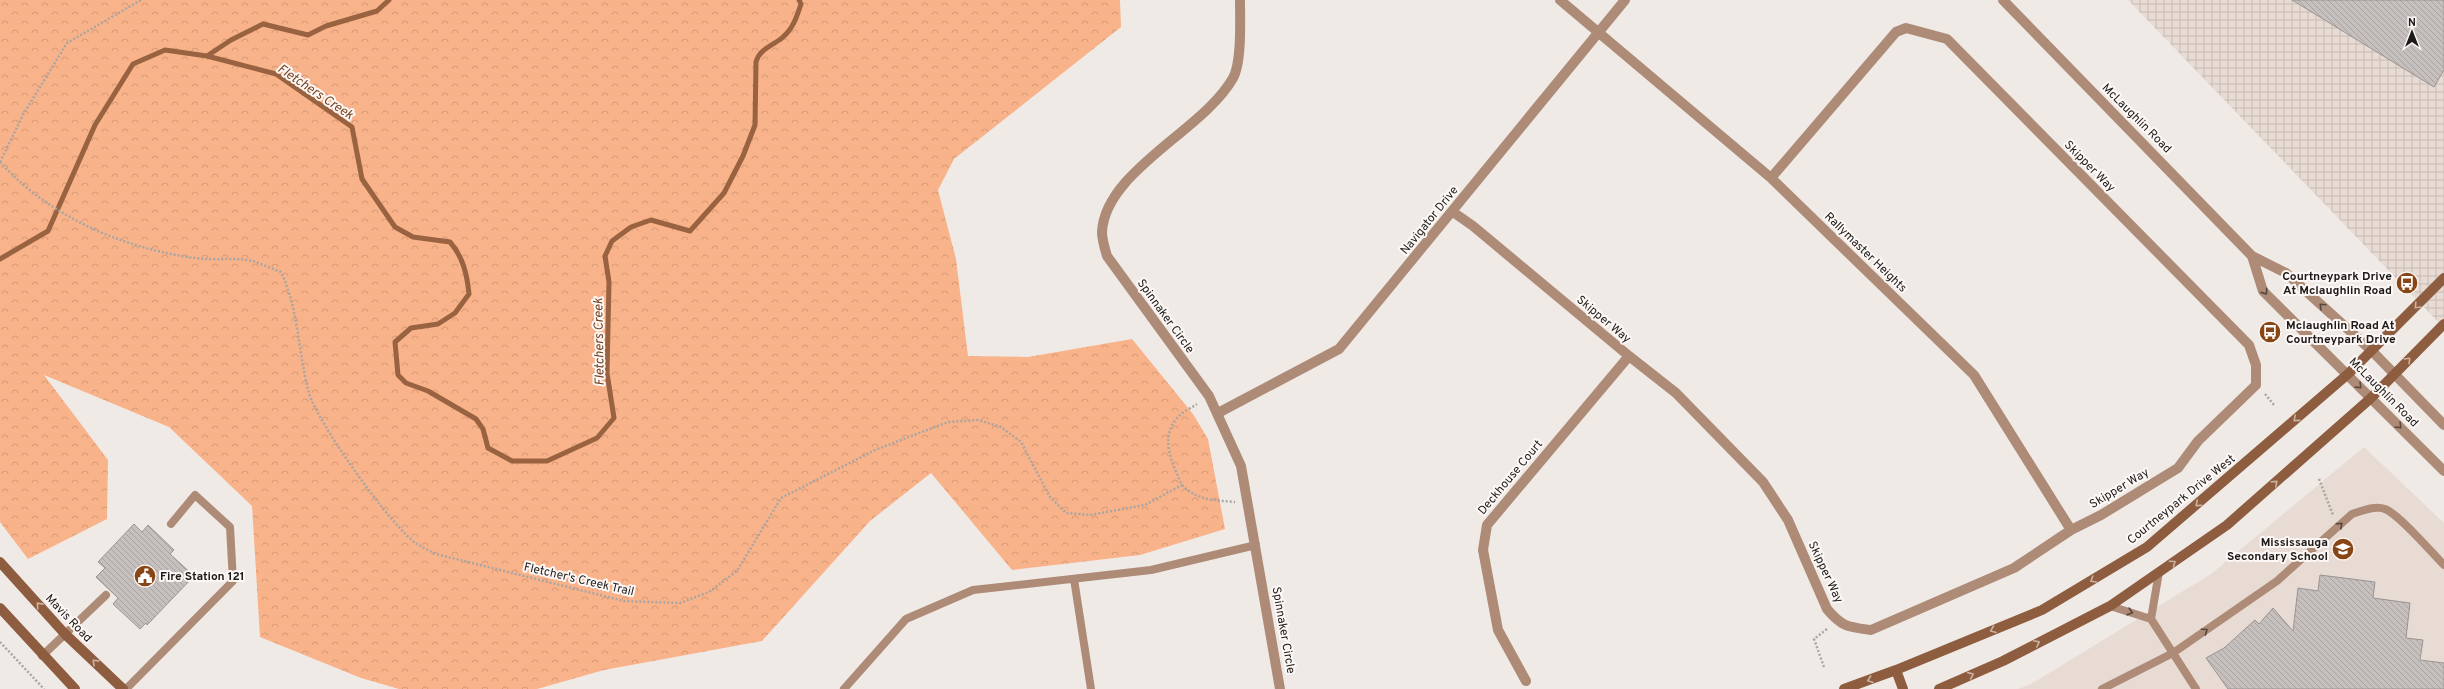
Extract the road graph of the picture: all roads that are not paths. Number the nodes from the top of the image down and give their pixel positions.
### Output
1 (1240, 0) edge
2 (1560, 0) edge
3 (1625, 0) edge
4 (2003, 0) edge
5 (1598, 33) junction
6 (1772, 178) junction
7 (1453, 212) junction
8 (2252, 256) junction
9 (2444, 278) edge
10 (2444, 324) edge
11 (2372, 351) junction
12 (1629, 356) junction
13 (2348, 374) junction
14 (2395, 374) junction
15 (2371, 398) junction
16 (1218, 413) junction
17 (2444, 425) edge
18 (2444, 471) edge
19 (171, 524) dead end
20 (2071, 530) junction
21 (1256, 545) junction
22 (0, 562) edge
23 (2444, 565) edge
24 (2159, 572) junction
25 (1074, 579) junction
26 (106, 595) dead end
27 (2110, 606) junction
28 (0, 608) edge
29 (2151, 619) junction
30 (65, 634) junction
31 (2173, 653) junction
32 (42, 656) junction
33 (1896, 670) junction
34 (1526, 681) dead end
35 (75, 689) edge
36 (123, 689) edge
37 (126, 689) edge
38 (844, 689) edge
39 (1091, 689) edge
40 (1280, 689) edge
41 (1844, 689) edge
42 (1903, 689) edge
43 (1939, 689) edge
44 (2102, 689) edge
45 (2196, 689) edge

1 - 16 street, Spinnaker Circle
2 - 5 street
3 - 5 street, Navigator Drive
4 - 8 street, McLaughlin Road
5 - 6 street, Rallymaster Heights
5 - 7 street, Navigator Drive
6 - 20 street, Rallymaster Heights
6 - 20 street, Skipper Way
7 - 12 street, Skipper Way
7 - 16 street, Navigator Drive
11 -> 8 street, McLaughlin Road
8 -> 13 street, McLaughlin Road
9 -> 11 main road, Courtneypark Drive West
14 -> 10 main road
11 - 13 main road, Courtneypark Drive West
11 - 14 street, McLaughlin Road
12 - 20 street, Skipper Way
12 - 34 street, Deckhouse Court
13 -> 15 street, McLaughlin Road
13 -> 33 main road, Courtneypark Drive West
14 - 15 main road
14 - 17 street, McLaughlin Road
15 -> 18 street, McLaughlin Road
24 -> 15 main road
16 - 21 street, Spinnaker Circle
19 - 37 lane
21 - 25 lane
21 - 40 street, Spinnaker Circle
30 -> 22 main road, Mavis Road
31 -> 23 lane
24 - 27 main road
24 - 29 lane
25 - 38 lane
25 - 39 lane
26 - 30 lane
27 -> 29 lane
43 -> 27 main road
28 - 32 main road
29 - 31 lane
30 - 32 lane
36 -> 30 main road, Mavis Road
31 - 44 lane
31 - 45 lane
32 - 35 main road
33 -> 41 main road, Courtneypark Drive West
33 - 42 main road

